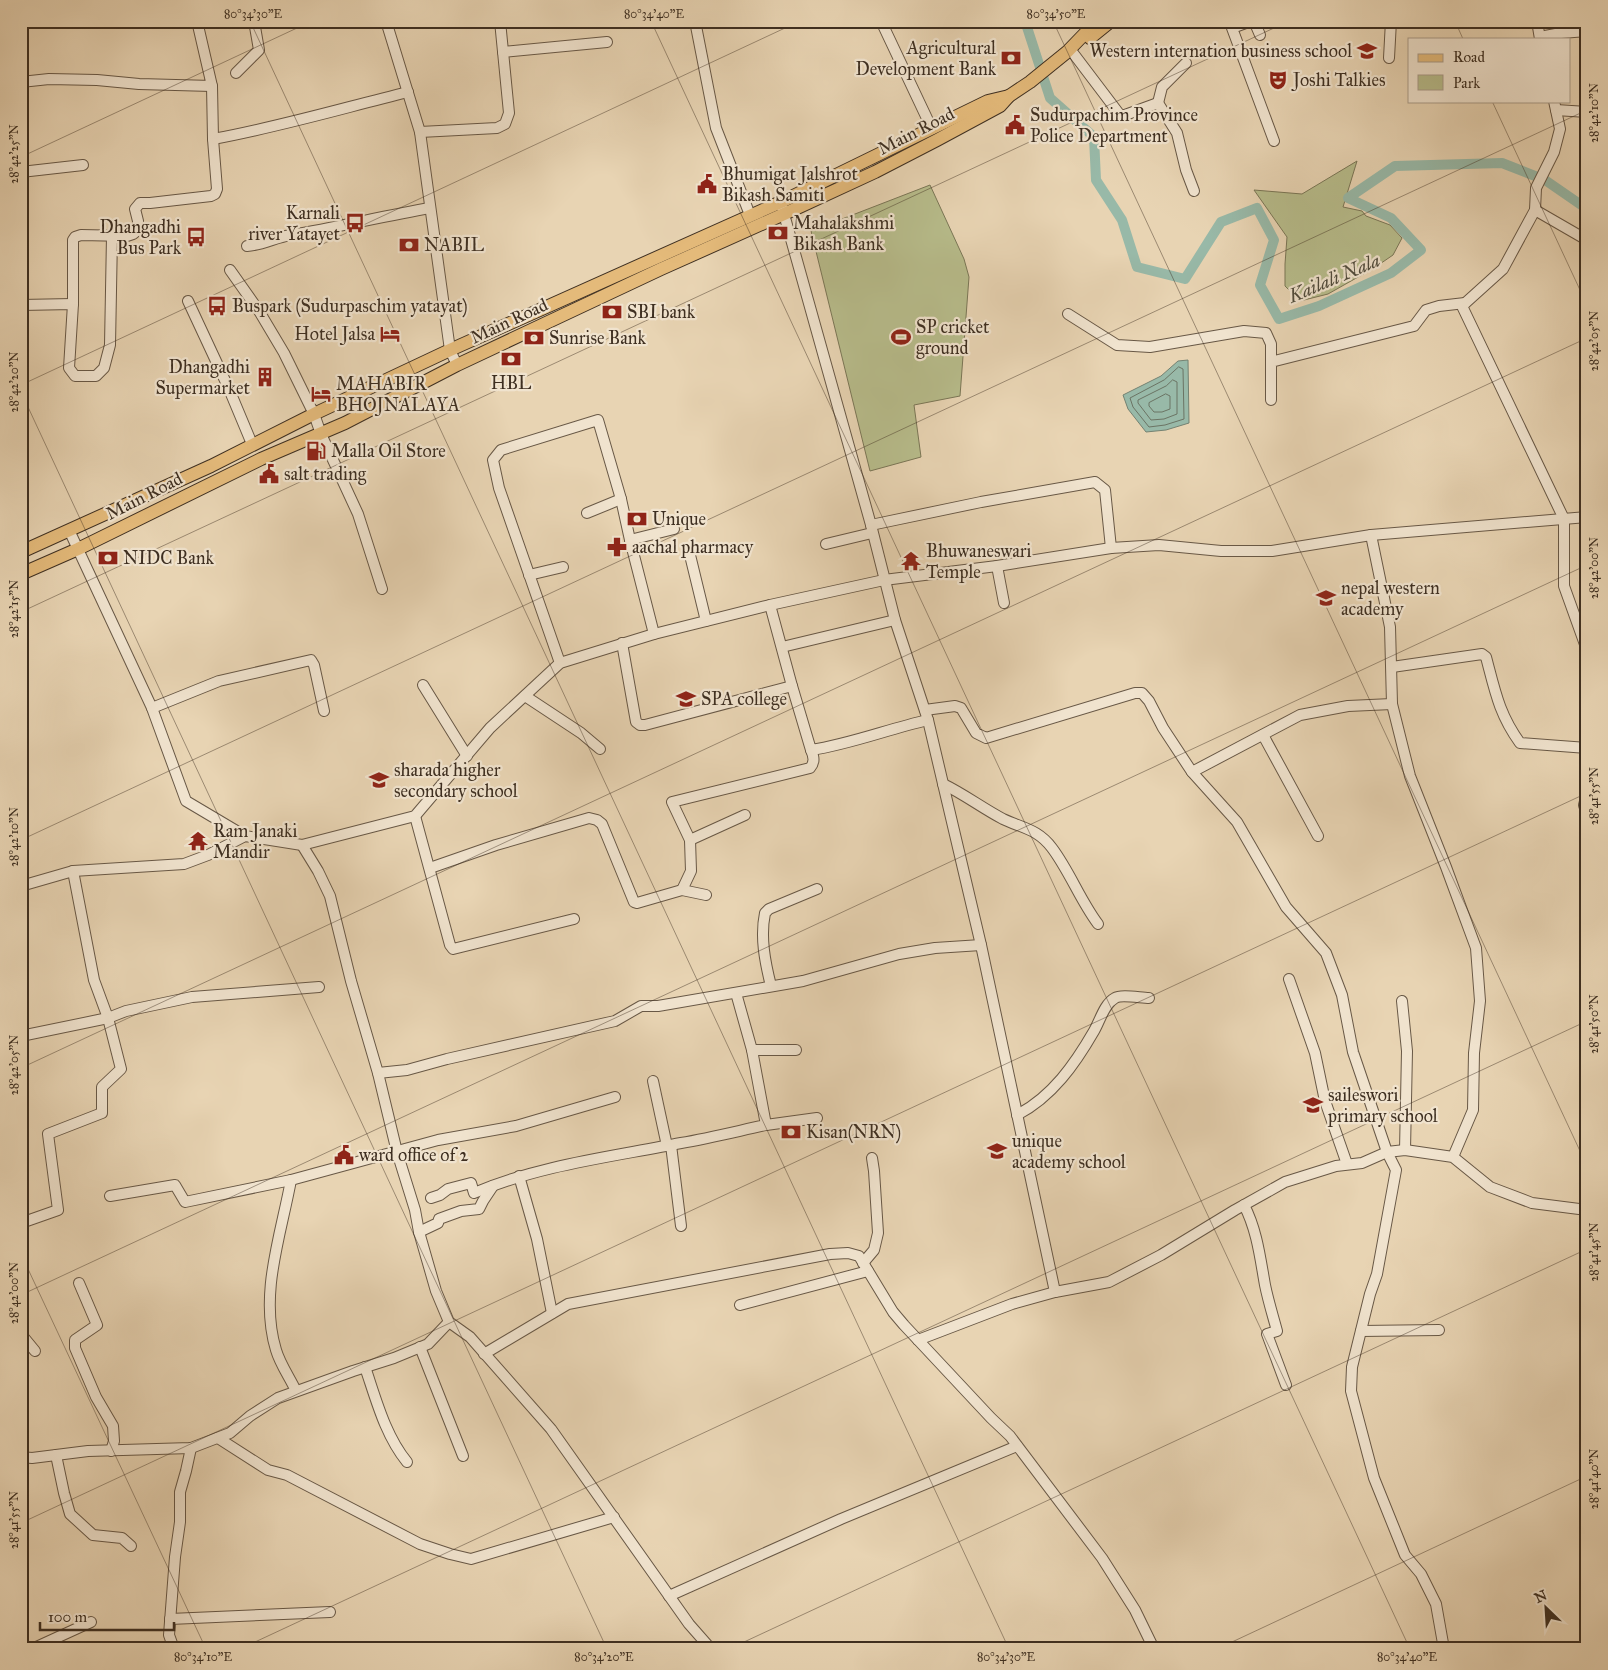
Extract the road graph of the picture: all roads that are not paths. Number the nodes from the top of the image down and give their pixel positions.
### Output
1 (198, 21) edge
2 (254, 21) edge
3 (386, 21) edge
4 (500, 21) edge
5 (695, 21) edge
6 (881, 21) edge
7 (1097, 21) edge
8 (1111, 21) edge
9 (1252, 21) edge
10 (1391, 21) edge
11 (1537, 21) edge
12 (1587, 31) edge
13 (1260, 34) dead end
14 (1540, 38) edge
15 (607, 42) dead end
16 (1072, 48) junction
17 (503, 52) junction
18 (1390, 58) dead end
19 (1186, 63) dead end
20 (236, 73) dead end
21 (21, 82) edge
22 (212, 86) junction
23 (408, 92) junction
24 (1009, 96) junction
25 (1158, 103) junction
26 (1555, 106) edge
27 (1587, 112) edge
28 (932, 129) junction
29 (420, 132) junction
30 (213, 138) junction
31 (1274, 141) dead end
32 (83, 165) dead end
33 (21, 172) edge
34 (1194, 190) dead end
35 (430, 208) junction
36 (782, 208) junction
37 (1535, 210) junction
38 (750, 215) junction
39 (112, 236) junction
40 (1587, 240) edge
41 (247, 246) dead end
42 (230, 270) dead end
43 (600, 291) junction
44 (188, 301) dead end
45 (1465, 303) junction
46 (73, 304) junction
47 (21, 305) edge
48 (1068, 314) dead end
49 (450, 350) junction
50 (1271, 362) junction
51 (457, 366) junction
52 (1271, 400) dead end
53 (314, 414) junction
54 (321, 434) junction
55 (252, 444) junction
56 (211, 466) junction
57 (217, 480) junction
58 (621, 499) junction
59 (587, 513) dead end
60 (1587, 517) edge
61 (1564, 519) junction
62 (674, 529) dead end
63 (872, 529) junction
64 (69, 530) junction
65 (1372, 535) junction
66 (630, 540) junction
67 (826, 544) dead end
68 (1111, 548) junction
69 (78, 549) junction
70 (689, 551) dead end
71 (21, 552) edge
72 (997, 566) junction
73 (563, 567) dead end
74 (21, 574) edge
75 (529, 574) junction
76 (884, 580) junction
77 (382, 589) dead end
78 (1004, 603) dead end
79 (770, 605) junction
80 (895, 620) junction
81 (706, 621) junction
82 (654, 634) junction
83 (622, 643) junction
84 (782, 647) junction
85 (1587, 650) edge
86 (560, 663) junction
87 (1392, 667) junction
88 (423, 686) dead end
89 (792, 686) junction
90 (526, 696) junction
91 (1392, 704) junction
92 (152, 708) junction
93 (925, 710) junction
94 (324, 712) dead end
95 (928, 720) junction
96 (1263, 735) junction
97 (1587, 748) edge
98 (600, 749) dead end
99 (811, 750) junction
100 (466, 756) junction
101 (1192, 772) junction
102 (943, 784) junction
103 (1587, 794) edge
104 (1587, 814) edge
105 (745, 815) dead end
106 (415, 816) junction
107 (245, 836) junction
108 (1318, 836) dead end
109 (690, 840) junction
110 (302, 845) junction
111 (430, 868) junction
112 (73, 871) junction
113 (21, 886) edge
114 (817, 889) dead end
115 (682, 890) junction
116 (706, 895) dead end
117 (574, 919) dead end
118 (1098, 924) dead end
119 (980, 945) junction
120 (1289, 979) dead end
121 (771, 986) junction
122 (319, 987) dead end
123 (736, 993) junction
124 (1149, 998) dead end
125 (1402, 1001) dead end
126 (108, 1018) junction
127 (21, 1036) edge
128 (752, 1050) junction
129 (796, 1050) dead end
130 (378, 1072) junction
131 (653, 1081) dead end
132 (615, 1097) dead end
133 (1017, 1115) junction
134 (817, 1118) dead end
135 (766, 1125) junction
136 (669, 1145) junction
137 (1405, 1150) junction
138 (397, 1152) junction
139 (1387, 1152) junction
140 (1453, 1157) junction
141 (872, 1158) dead end
142 (1347, 1164) junction
143 (519, 1176) junction
144 (291, 1180) junction
145 (493, 1186) junction
146 (110, 1196) dead end
147 (431, 1198) dead end
148 (1244, 1205) junction
149 (1587, 1210) edge
150 (21, 1223) edge
151 (680, 1226) dead end
152 (419, 1232) junction
153 (865, 1267) junction
154 (79, 1283) dead end
155 (1055, 1292) junction
156 (740, 1305) dead end
157 (552, 1313) junction
158 (449, 1322) junction
159 (1439, 1330) dead end
160 (1361, 1331) junction
161 (22, 1337) edge
162 (918, 1340) junction
163 (420, 1347) junction
164 (35, 1351) dead end
165 (484, 1354) junction
166 (365, 1367) junction
167 (1286, 1385) dead end
168 (296, 1391) junction
169 (218, 1438) junction
170 (1017, 1446) junction
171 (191, 1448) junction
172 (111, 1451) junction
173 (56, 1455) junction
174 (463, 1456) dead end
175 (21, 1457) edge
176 (407, 1462) dead end
177 (614, 1517) junction
178 (131, 1546) dead end
179 (669, 1596) junction
180 (330, 1612) dead end
181 (170, 1619) junction
182 (91, 1622) dead end
183 (32, 1649) edge
184 (174, 1649) edge
185 (711, 1649) edge
186 (1154, 1649) edge
187 (1444, 1649) edge

1 - 22 street
2 - 20 street
3 - 23 street
4 - 17 street
5 - 38 street
6 - 28 street
7 - 16 main road
8 - 16 main road
9 - 13 street
9 - 31 street
10 - 18 street
11 - 14 street
12 - 14 street
15 - 17 street
16 - 24 main road, Main Road
16 - 25 street
17 - 29 street
19 - 25 street
21 - 22 street
22 - 30 street
23 - 29 street
23 - 30 street
24 - 28 main road, Main Road
24 - 36 main road, Main Road
25 - 34 street
26 - 27 street
26 - 37 street
28 - 36 main road, Main Road
29 - 35 street
30 - 39 street
32 - 33 street
35 - 41 street
35 - 49 street
36 - 38 main road, Main Road
36 - 43 main road, Main Road
36 - 63 street
37 - 40 street
37 - 45 street
38 - 43 main road, Main Road
39 - 46 street
39 - 46 street
42 - 53 street
43 - 49 main road, Main Road
43 - 51 main road, Main Road
44 - 55 street
45 - 50 street
45 - 61 street
46 - 47 street
48 - 50 street
49 - 51 street
49 - 53 main road, Main Road
50 - 52 street
51 - 54 main road, Main Road
53 - 54 street
53 - 55 main road, Main Road
54 - 57 main road, Main Road
54 - 77 street
55 - 56 main road, Main Road
56 - 57 main road
56 - 64 main road, Main Road
57 - 69 main road, Main Road
58 - 59 street
58 - 66 street
58 - 75 street
60 - 61 street
61 - 65 street
61 - 85 street
62 - 66 street
63 - 67 street
63 - 68 street
63 - 76 street
64 - 69 street
64 - 71 main road, Main Road
65 - 68 street
65 - 87 street
66 - 82 street
68 - 72 street
69 - 74 main road, Main Road
69 - 92 street
70 - 81 street
72 - 76 street
72 - 78 street
73 - 75 street
75 - 86 street
76 - 79 street
76 - 80 street
79 - 81 street
79 - 84 street
80 - 84 street
80 - 93 street
81 - 82 street
82 - 83 street
83 - 86 street
83 - 89 street
84 - 89 street
86 - 90 street
87 - 91 street
87 - 97 street
88 - 100 street
89 - 99 street
90 - 98 street
90 - 100 street
91 - 96 street
91 - 140 street
92 - 94 street
92 - 107 street
93 - 95 street
93 - 101 street
95 - 99 street
95 - 102 street
96 - 101 street
96 - 108 street
99 - 109 street
100 - 106 street
101 - 139 street
102 - 118 street
102 - 119 street
103 - 104 street
105 - 109 street
106 - 110 street
106 - 111 street
107 - 110 street
107 - 112 street
109 - 115 street
110 - 130 street
111 - 115 street
111 - 117 street
112 - 113 street
112 - 126 street
114 - 121 street
115 - 116 street
119 - 121 street
119 - 133 street
120 - 142 street
121 - 123 street
122 - 126 street
123 - 128 street
123 - 130 street
124 - 133 street
125 - 137 street
126 - 127 street
126 - 150 street
128 - 129 street
128 - 135 street
130 - 138 street
131 - 136 street
132 - 138 street
133 - 155 street
134 - 135 street
135 - 136 street
136 - 143 street
136 - 151 street
137 - 139 street
137 - 140 street
138 - 144 street
138 - 152 street
139 - 142 street
139 - 160 street
140 - 149 street
141 - 153 street
142 - 148 street
143 - 145 street
143 - 157 street
144 - 146 street
144 - 168 street
145 - 147 street
145 - 152 street
148 - 155 street
148 - 167 street
152 - 158 street
153 - 156 street
153 - 157 street
153 - 162 street
154 - 172 street
155 - 162 street
157 - 165 street
158 - 163 street
158 - 165 street
159 - 160 street
160 - 187 street
161 - 164 street
162 - 170 street
163 - 166 street
163 - 174 street
165 - 177 street
166 - 168 street
166 - 176 street
168 - 169 street
169 - 171 street
169 - 177 street
170 - 179 street
170 - 186 street
171 - 172 street
171 - 181 street
172 - 173 street
173 - 175 street
173 - 178 street
177 - 179 street
179 - 185 street
180 - 181 street
181 - 184 street
182 - 183 street

